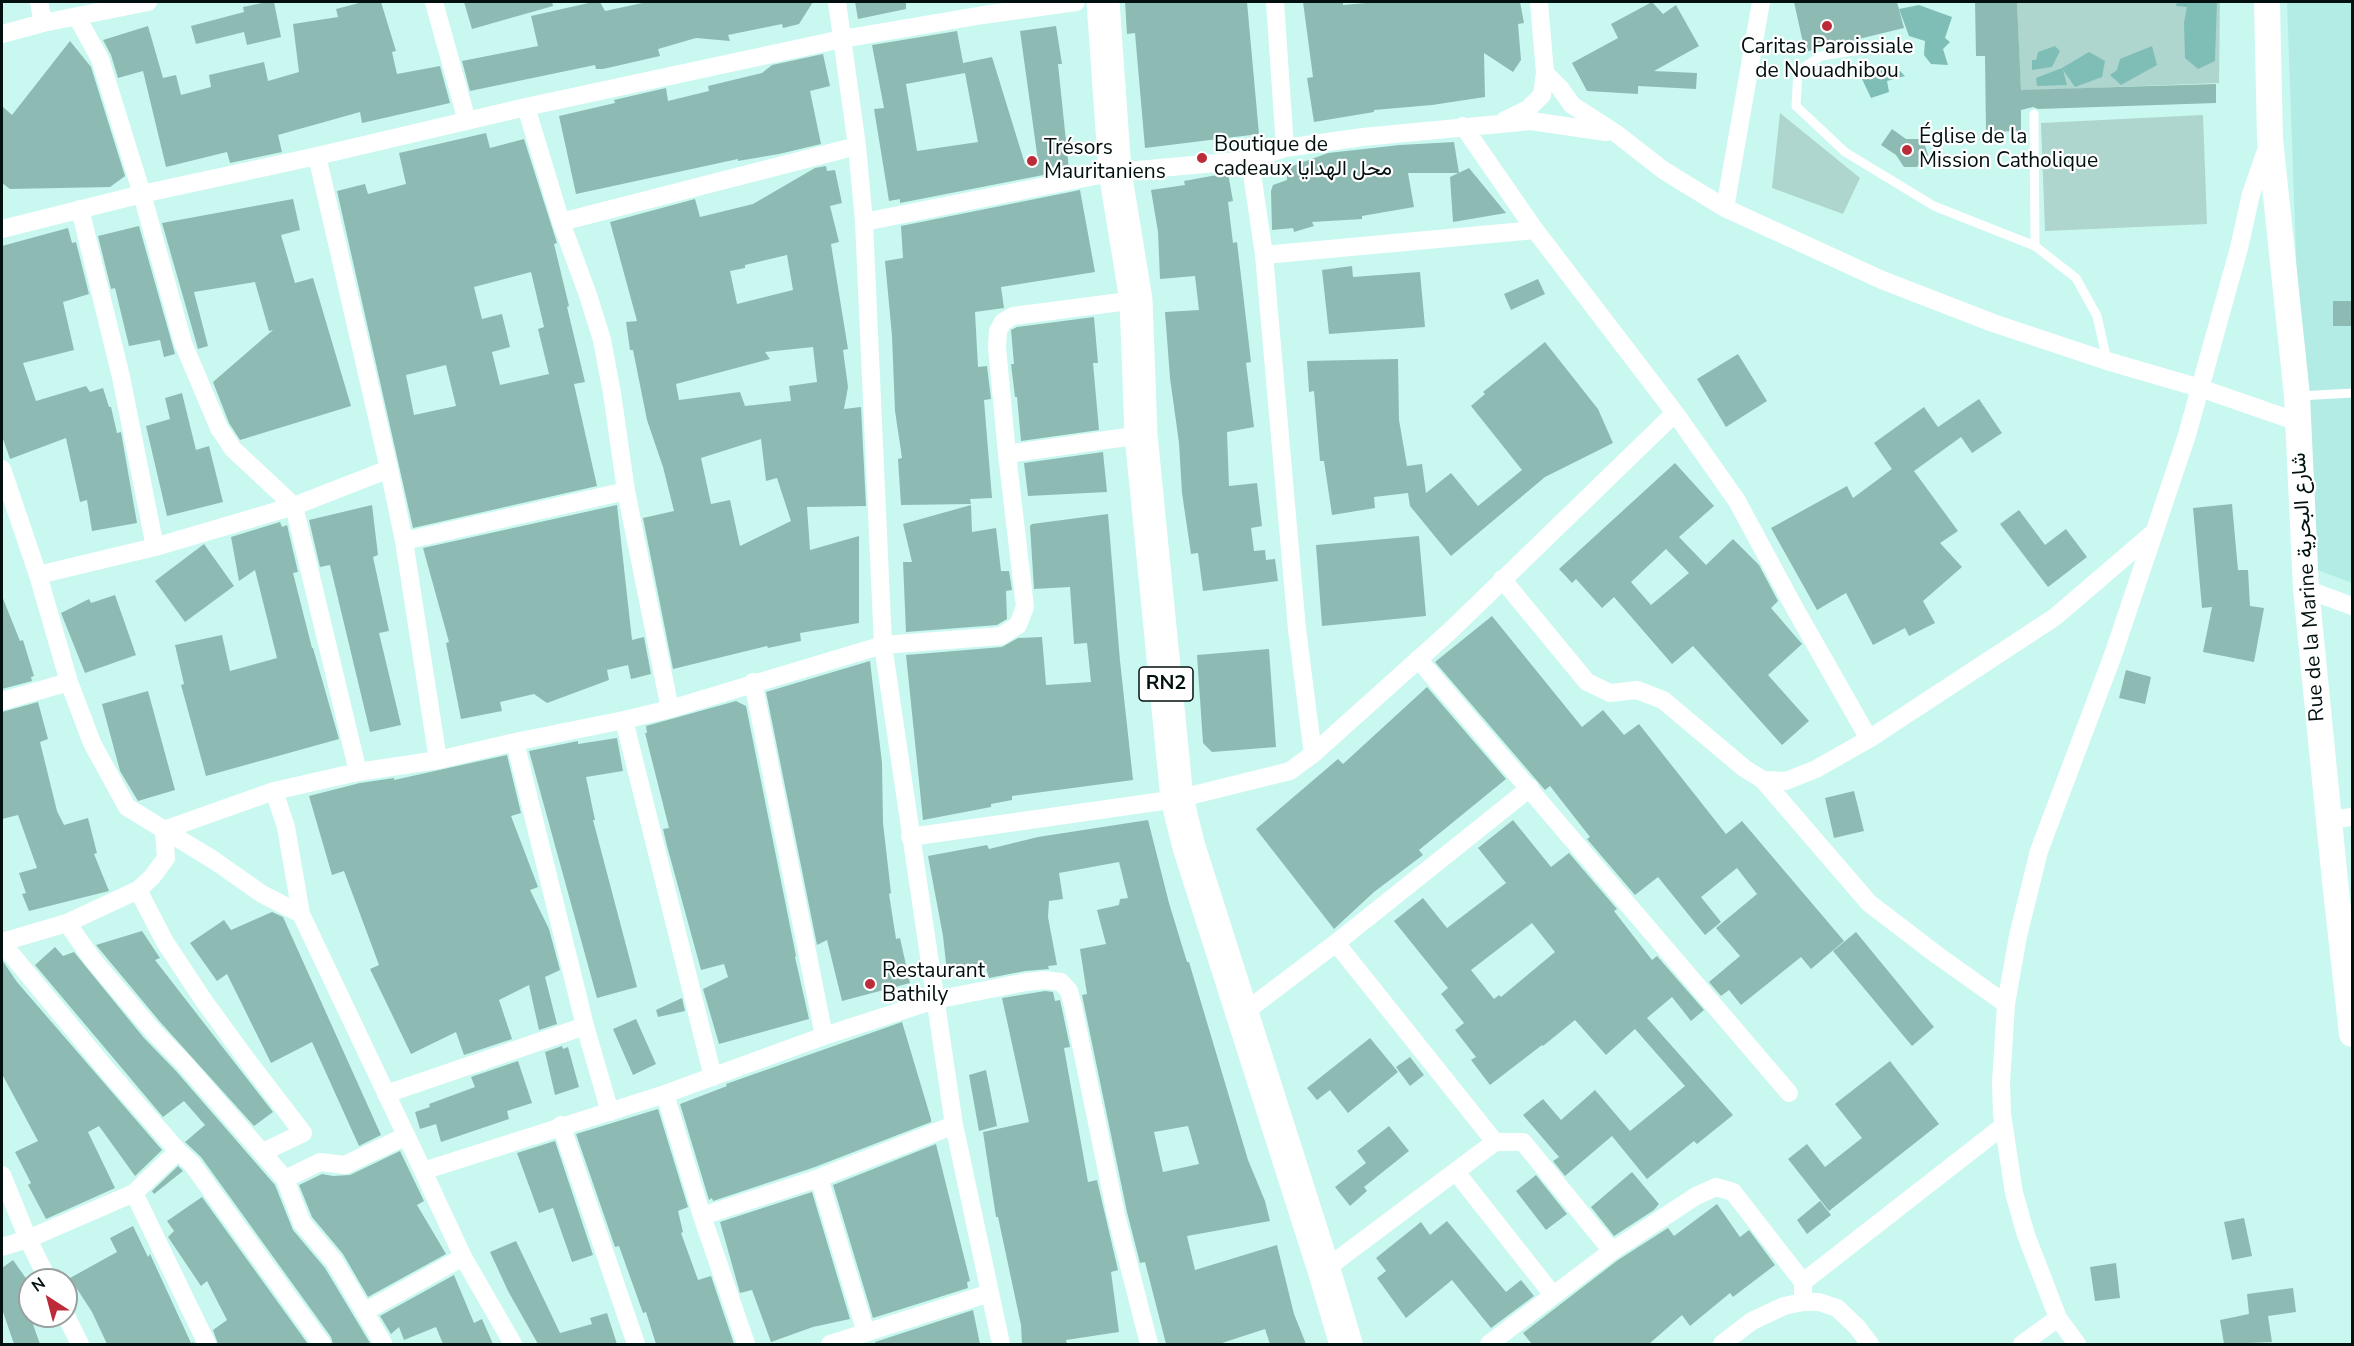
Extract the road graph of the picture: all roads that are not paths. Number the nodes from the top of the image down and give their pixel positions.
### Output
1 (39, 2) edge
2 (148, 2) edge
3 (434, 2) edge
4 (837, 2) edge
5 (1076, 2) edge
6 (1104, 2) edge
7 (1275, 2) edge
8 (1539, 2) edge
9 (1761, 2) edge
10 (2267, 2) edge
11 (76, 17) junction
12 (44, 23) junction
13 (2, 34) edge
14 (842, 39) junction
15 (1899, 44) dead end
16 (1545, 73) junction
17 (526, 106) junction
18 (2034, 114) dead end
19 (466, 121) junction
20 (1499, 123) junction
21 (1463, 126) junction
22 (1617, 134) junction
23 (2270, 139) junction
24 (856, 146) junction
25 (1285, 148) junction
26 (317, 156) junction
27 (1250, 160) junction
28 (1115, 172) junction
29 (142, 194) junction
30 (1725, 208) junction
31 (80, 209) junction
32 (561, 222) junction
33 (864, 222) junction
34 (2, 229) edge
35 (1535, 230) junction
36 (2035, 246) junction
37 (1264, 255) junction
38 (1136, 300) junction
39 (2107, 361) junction
40 (2200, 388) junction
41 (2352, 393) edge
42 (2297, 396) junction
43 (1675, 412) junction
44 (2298, 422) junction
45 (1141, 435) junction
46 (1007, 454) junction
47 (2, 469) edge
48 (389, 469) junction
49 (626, 491) junction
50 (294, 506) junction
51 (2153, 533) junction
52 (404, 541) junction
53 (155, 547) junction
54 (38, 575) junction
55 (1502, 579) junction
56 (2306, 589) junction
57 (2352, 606) edge
58 (883, 645) junction
59 (1418, 659) junction
60 (69, 682) junction
61 (753, 682) junction
62 (2, 701) edge
63 (670, 709) junction
64 (624, 720) junction
65 (1869, 740) junction
66 (515, 742) junction
67 (1313, 754) junction
68 (438, 760) junction
69 (358, 772) junction
70 (1763, 780) junction
71 (1530, 788) junction
72 (274, 791) junction
73 (1177, 799) junction
74 (2340, 819) edge
75 (164, 830) junction
76 (910, 837) junction
77 (138, 890) junction
78 (301, 914) junction
79 (67, 923) junction
80 (2, 942) edge
81 (1336, 943) junction
82 (935, 1000) junction
83 (2006, 1004) junction
84 (1242, 1014) junction
85 (585, 1026) junction
86 (2352, 1034) edge
87 (824, 1036) junction
88 (713, 1077) junction
89 (1789, 1093) dead end
90 (386, 1094) junction
91 (665, 1094) junction
92 (610, 1112) junction
93 (561, 1125) junction
94 (954, 1125) junction
95 (2004, 1126) junction
96 (405, 1136) junction
97 (1495, 1142) junction
98 (178, 1151) junction
99 (263, 1152) junction
100 (423, 1171) junction
101 (1456, 1172) junction
102 (2, 1175) edge
103 (819, 1178) junction
104 (285, 1179) junction
105 (134, 1193) junction
106 (702, 1216) junction
107 (28, 1239) junction
108 (2, 1247) edge
109 (1612, 1251) junction
110 (463, 1257) junction
111 (42, 1268) edge
112 (1324, 1270) junction
113 (1803, 1282) junction
114 (990, 1293) junction
115 (1553, 1295) junction
116 (1803, 1302) junction
117 (364, 1312) junction
118 (2058, 1318) junction
119 (72, 1328) edge
120 (866, 1333) junction
121 (80, 1344) edge
122 (207, 1344) edge
123 (322, 1344) edge
124 (381, 1344) edge
125 (513, 1344) edge
126 (636, 1344) edge
127 (746, 1344) edge
128 (830, 1344) edge
129 (1000, 1344) edge
130 (1149, 1344) edge
131 (1346, 1344) edge
132 (1489, 1344) edge
133 (1722, 1344) edge
134 (1870, 1344) edge
135 (2022, 1344) edge
136 (2077, 1344) edge

1 - 12 street
2 - 11 street
3 - 19 street
4 - 14 street
5 - 14 street
6 - 28 highway, RN2
7 - 25 street
8 - 16 street
9 - 30 street
10 - 23 street, Rue de la Marine شارع البحرية
11 - 12 street
11 - 29 street
12 - 13 street
14 - 17 street
14 - 24 street
15 - 36 lane
16 - 20 street
16 - 22 street
17 - 19 street
17 - 32 street
18 - 36 lane
19 - 26 street
20 - 21 street
20 - 22 street
21 - 25 street
21 - 35 street
22 - 30 street
23 - 40 street
23 - 42 street, Rue de la Marine شارع البحرية
24 - 32 street
24 - 33 street
25 - 27 street
26 - 29 street
26 - 48 street
27 - 28 street
27 - 37 street
28 - 33 street
28 - 38 highway, RN2
29 - 31 street
29 - 50 street
30 - 39 street
31 - 34 street
31 - 53 street
32 - 49 street
33 - 58 street
35 - 37 street
35 - 43 street
36 - 39 lane
37 - 67 street
38 - 45 highway, RN2
38 - 46 street
39 - 40 street
40 - 44 street
40 - 51 street
41 - 42 lane
42 - 44 street, Rue de la Marine شارع البحرية
43 - 55 street
43 - 65 street
44 - 56 street, Rue de la Marine شارع البحرية
45 - 46 street
45 - 73 highway, RN2
46 - 58 street
47 - 54 street
48 - 50 street
48 - 52 street
49 - 52 street
49 - 63 street
50 - 53 street
50 - 69 street
51 - 65 street
51 - 83 street
52 - 68 street
53 - 54 street
54 - 60 street
55 - 59 street
55 - 70 street
56 - 57 street
56 - 74 street, Rue de la Marine شارع البحرية
58 - 61 street
58 - 76 street
59 - 67 street
59 - 71 street
60 - 62 street
60 - 75 street
61 - 63 street
61 - 87 street
63 - 64 street
64 - 66 street
64 - 88 street
65 - 70 street
66 - 68 street
66 - 85 street
67 - 73 street
68 - 69 street
69 - 72 street
70 - 83 street
71 - 81 street
71 - 89 street
72 - 75 street
72 - 78 street
73 - 76 street
73 - 84 highway, RN2
74 - 86 street, Rue de la Marine شارع البحرية
75 - 77 street
75 - 78 street
76 - 82 street
77 - 79 street
77 - 99 street
78 - 90 street
79 - 80 street
79 - 99 street
80 - 98 street
81 - 84 street
81 - 97 street
82 - 87 street
82 - 94 street
82 - 130 street
83 - 95 street
84 - 112 highway, RN2
85 - 90 street
85 - 92 street
87 - 88 street
88 - 91 street
90 - 96 street
91 - 92 street
91 - 106 street
92 - 93 street
93 - 100 street
93 - 126 street
94 - 103 street
94 - 114 street
95 - 113 street
95 - 118 street
96 - 100 street
96 - 104 street
97 - 101 street
97 - 109 street
98 - 105 street
98 - 123 street
99 - 104 street
100 - 110 street
101 - 112 street
101 - 115 street
102 - 107 street
103 - 106 street
103 - 120 street
104 - 117 street
105 - 107 street
105 - 122 street
106 - 127 street
107 - 108 street
107 - 111 street
109 - 113 street
109 - 115 street
110 - 117 street
110 - 125 street
112 - 131 highway, RN2
113 - 116 street
114 - 120 street
114 - 129 street
115 - 132 street
116 - 133 street
116 - 134 street
117 - 124 street
118 - 135 street
118 - 136 street
119 - 121 street
120 - 128 street

